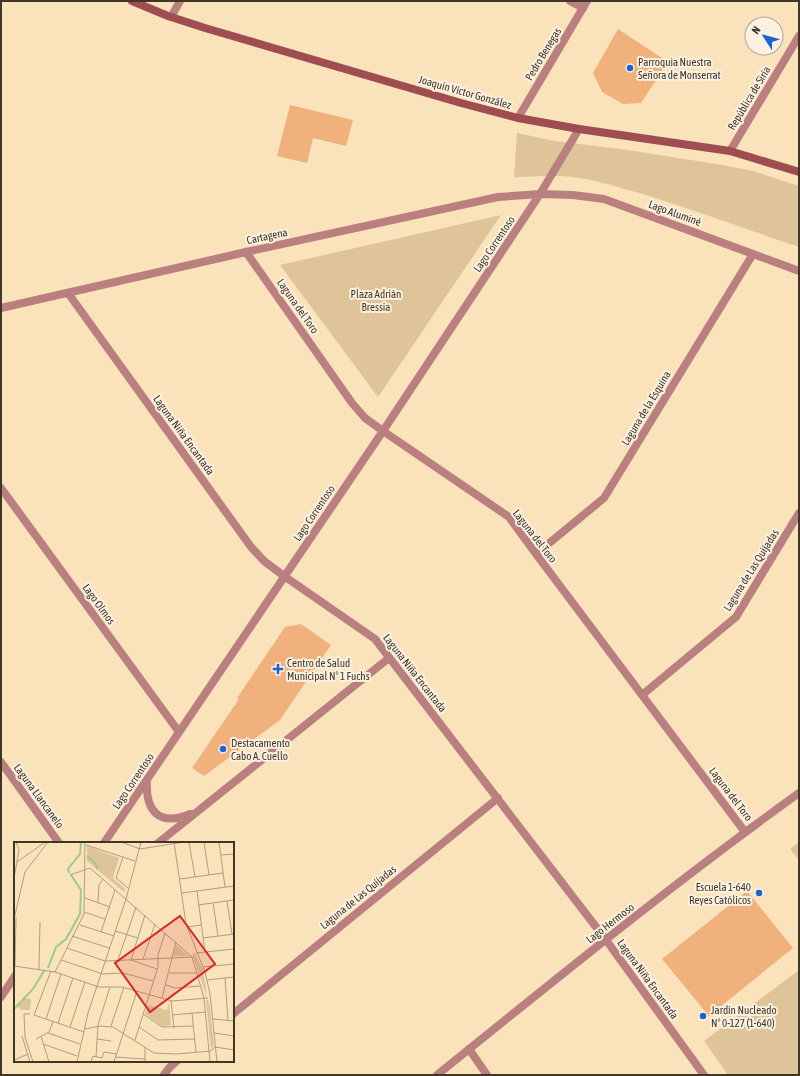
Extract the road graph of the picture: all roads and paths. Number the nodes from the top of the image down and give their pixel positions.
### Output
1 (132, 1) edge
2 (180, 1) edge
3 (570, 1) edge
4 (585, 5) edge
5 (171, 17) junction
6 (799, 36) edge
7 (518, 118) junction
8 (579, 129) junction
9 (730, 151) junction
10 (799, 172) edge
11 (540, 194) junction
12 (246, 252) junction
13 (753, 254) junction
14 (799, 271) edge
15 (68, 293) junction
16 (1, 308) edge
17 (383, 431) junction
18 (1, 488) edge
19 (799, 513) edge
20 (536, 554) junction
21 (284, 576) junction
22 (389, 658) junction
23 (642, 695) junction
24 (179, 732) junction
25 (1, 762) edge
26 (147, 779) junction
27 (799, 793) edge
28 (498, 798) junction
29 (202, 808) junction
30 (745, 832) junction
31 (58, 842) edge
32 (105, 842) edge
33 (159, 842) edge
34 (606, 940) junction
35 (14, 978) edge
36 (1, 997) edge
37 (234, 1013) edge
38 (469, 1049) junction
39 (176, 1062) edge
40 (164, 1075) edge
41 (437, 1075) edge
42 (487, 1075) edge
43 (704, 1075) edge

1 - 5 main road, Joaquín Víctor González
2 - 5 street
3 - 4 street
4 - 7 street, Pedro Benegas
5 - 7 main road, Joaquín Víctor González
6 - 9 street, República de Siria
7 - 8 main road, Joaquín Víctor González
8 - 9 main road, Joaquín Víctor González
8 - 11 street, Lago Correntoso
9 - 10 main road, Joaquín Víctor González
11 - 12 street, Cartagena
11 - 13 street, Lago Aluminé
11 - 17 street, Lago Correntoso
12 - 15 street, Cartagena
12 - 17 street, Laguna del Toro
13 - 14 street, Lago Aluminé
13 - 20 street, Laguna de la Esquina
15 - 16 street, Cartagena
15 - 21 street, Laguna Niña Encantada
17 - 20 street, Laguna del Toro
17 - 21 street, Lago Correntoso
18 - 24 street, Lago Olmos
19 - 23 street, Laguna de Las Quijadas
20 - 23 street, Laguna del Toro
21 - 22 street, Laguna Niña Encantada
21 - 24 street, Lago Correntoso
22 - 28 street, Laguna Niña Encantada
22 - 29 street
23 - 30 street, Laguna del Toro
24 - 26 street, Lago Correntoso
25 - 31 street, Laguna Llancanelo
26 - 29 street
26 - 32 street, Lago Correntoso
27 - 30 street, Lago Hermoso
28 - 34 street, Laguna Niña Encantada
28 - 37 street, Laguna de Las Quijadas
29 - 33 street
30 - 34 street, Lago Hermoso
34 - 38 street, Lago Hermoso
34 - 43 street, Laguna Niña Encantada
35 - 36 street
38 - 41 street, Lago Hermoso
38 - 42 street
39 - 40 street

